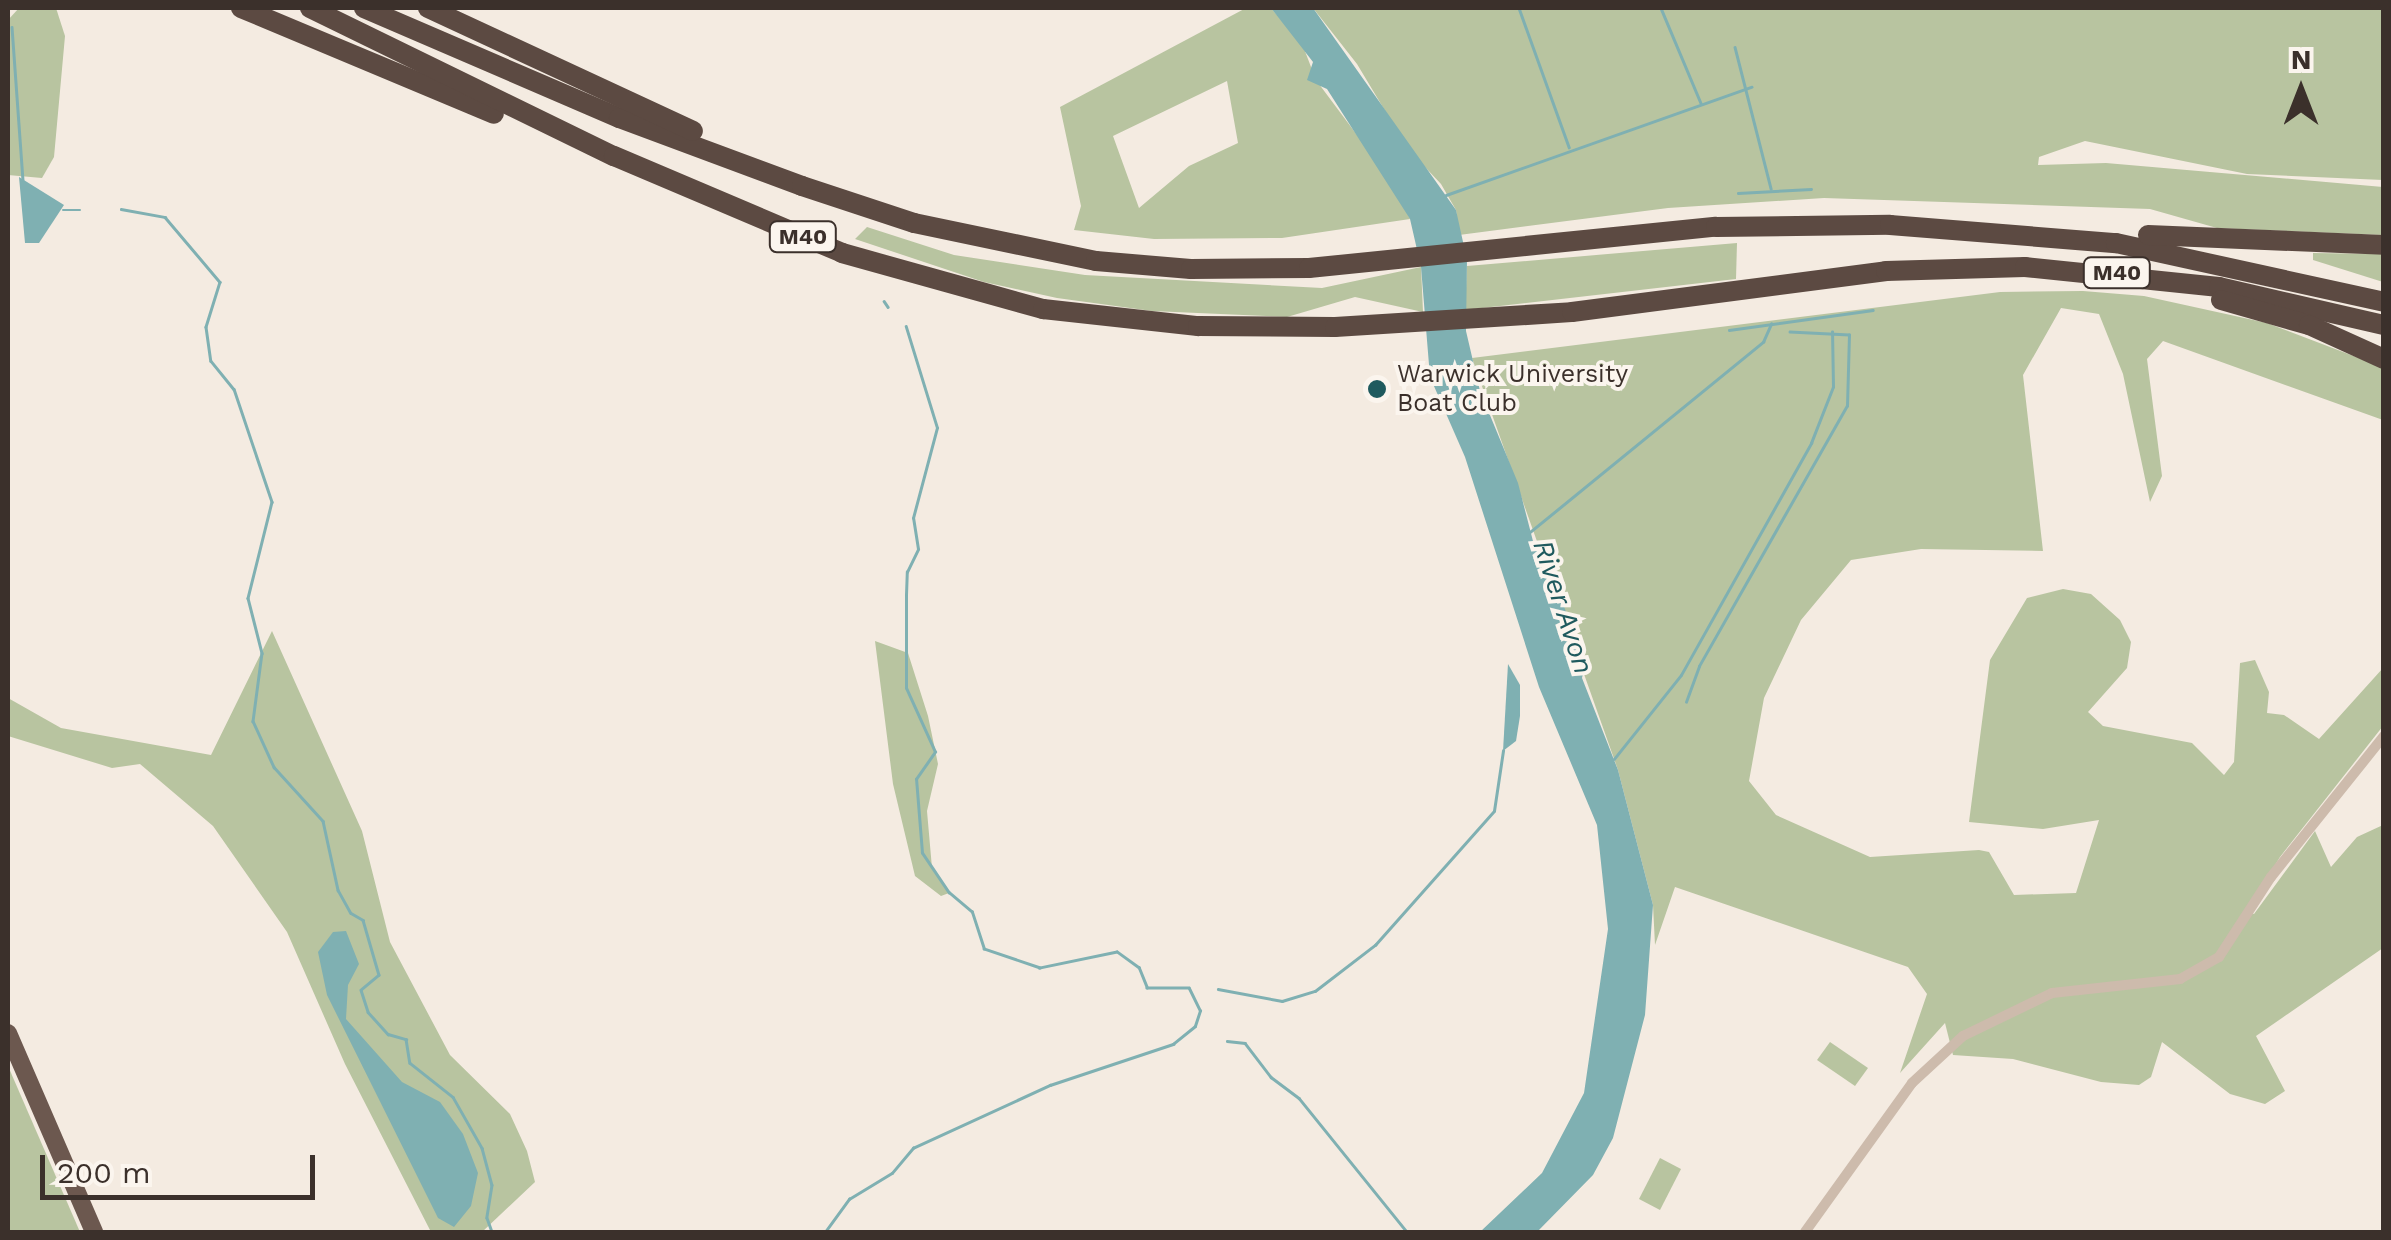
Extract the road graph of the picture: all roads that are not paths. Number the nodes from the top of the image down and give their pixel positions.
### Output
1 (241, 8) edge
2 (310, 8) edge
3 (364, 8) edge
4 (428, 8) edge
5 (614, 156) junction
6 (802, 186) junction
7 (2051, 234) junction
8 (2384, 245) edge
9 (2062, 269) junction
10 (2384, 302) edge
11 (2384, 325) edge
12 (2384, 359) edge
13 (2384, 736) edge
14 (8, 1033) edge
15 (94, 1232) edge
16 (1805, 1232) edge

1 - 5 highway, M40
2 - 5 highway, M40
3 - 6 highway, M40
4 - 6 highway, M40
5 - 9 highway, M40
6 - 7 highway, M40
7 - 8 highway, M40
7 - 10 highway, M40
9 - 11 highway, M40
9 - 12 highway, M40
13 - 16 street
14 - 15 highway

